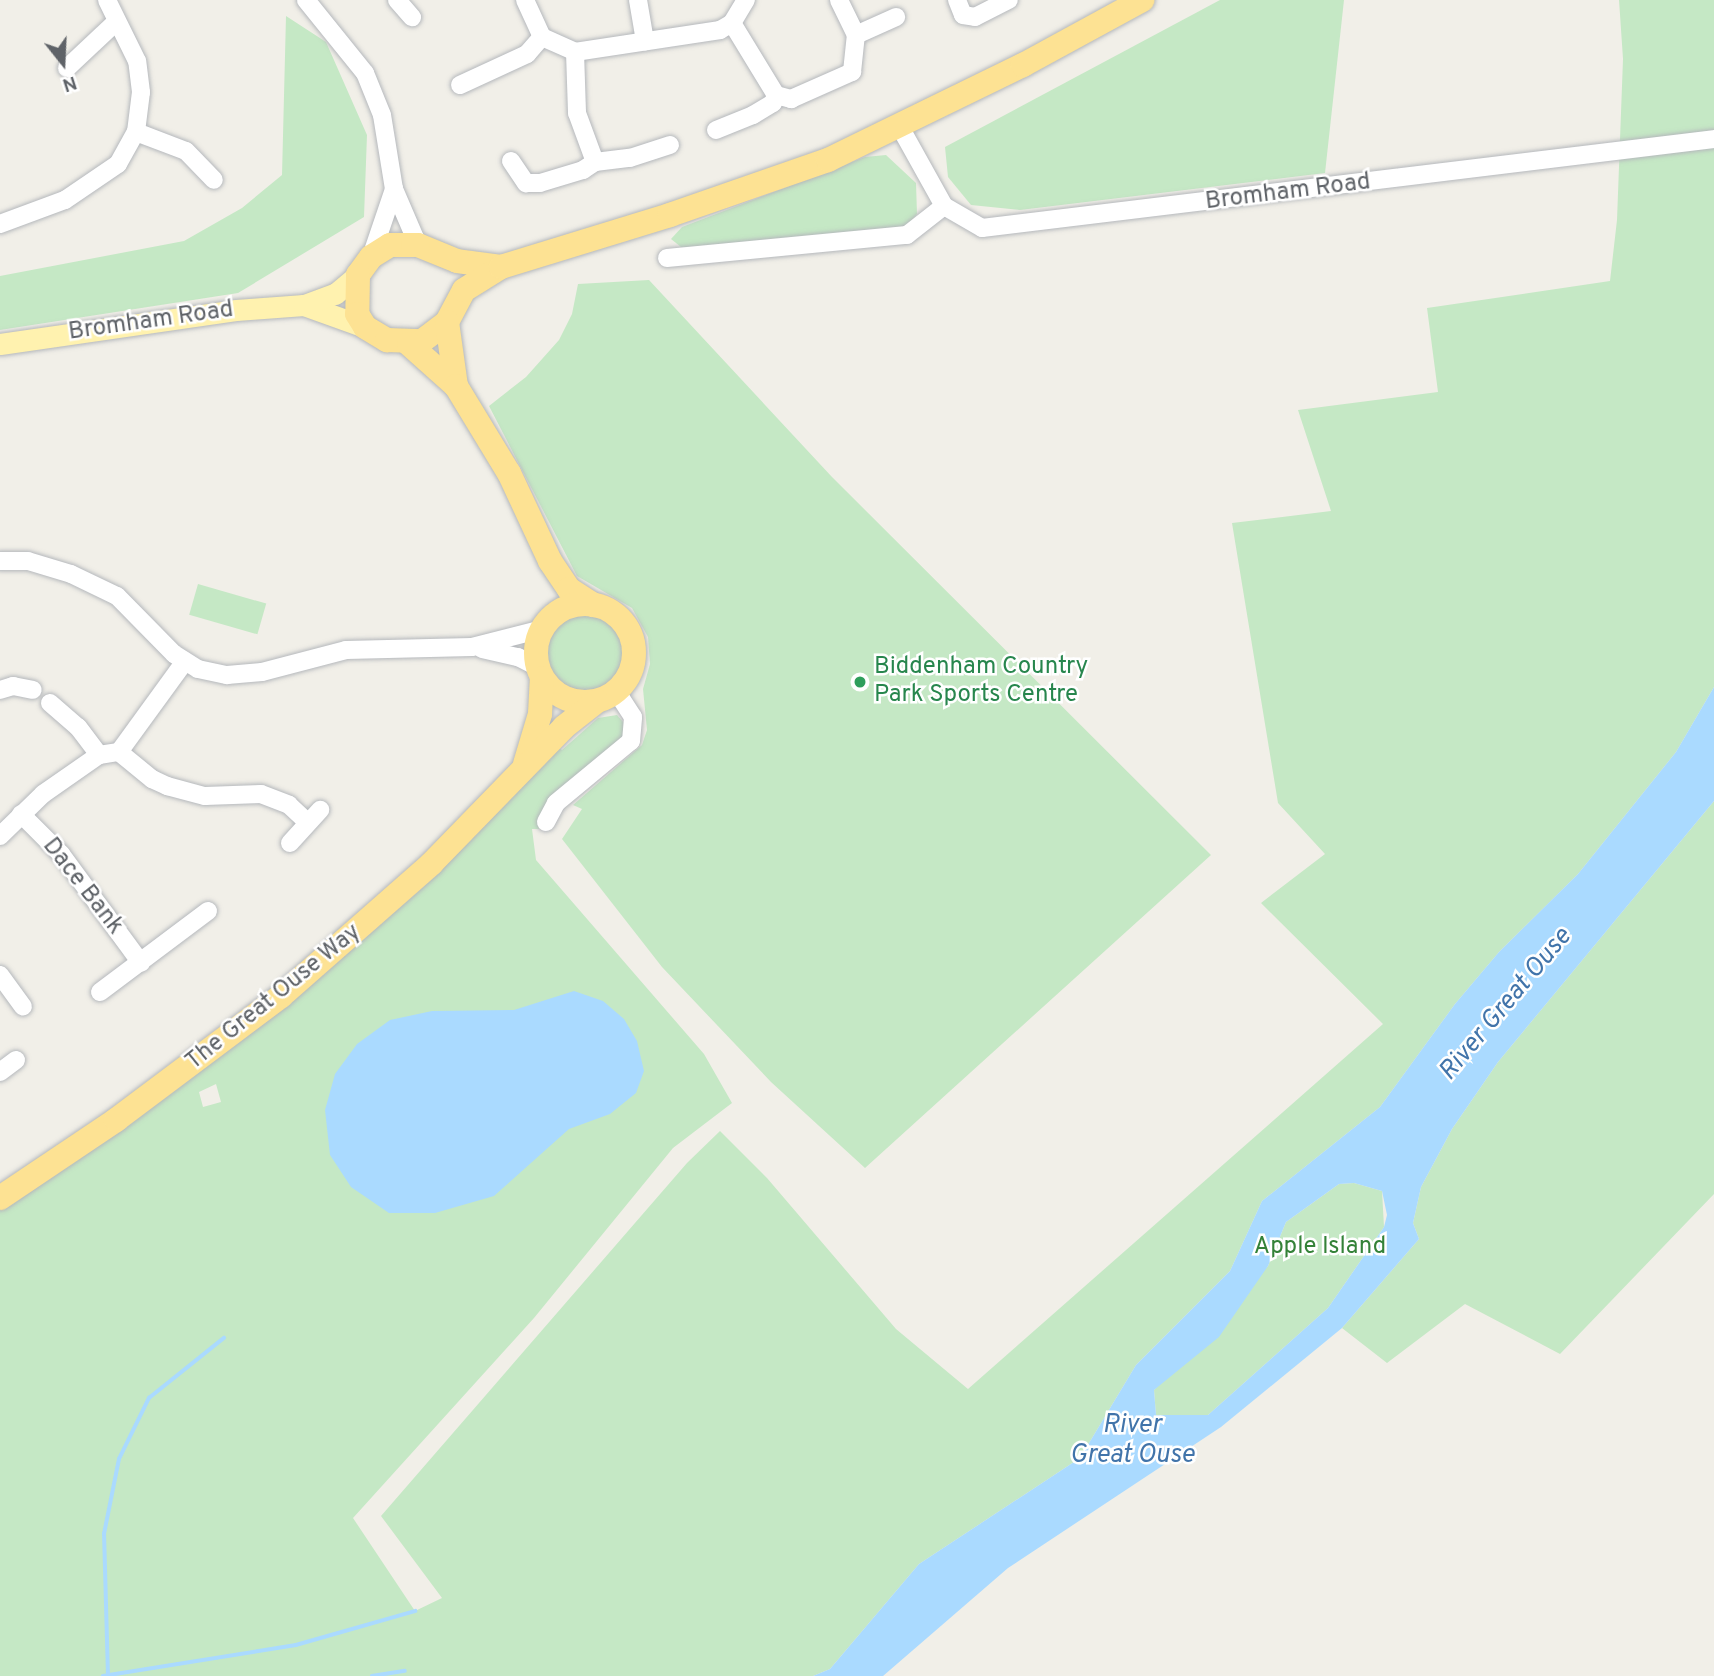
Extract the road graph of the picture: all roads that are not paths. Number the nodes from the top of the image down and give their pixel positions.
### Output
1 (107, 0) edge
2 (306, 0) edge
3 (398, 0) edge
4 (525, 0) edge
5 (638, 0) edge
6 (746, 0) edge
7 (839, 0) edge
8 (957, 0) edge
9 (1009, 0) edge
10 (1142, 0) edge
11 (412, 17) dead end
12 (896, 17) dead end
13 (115, 23) junction
14 (732, 23) junction
15 (856, 35) junction
16 (542, 37) junction
17 (645, 41) junction
18 (575, 52) junction
19 (67, 68) dead end
20 (460, 85) dead end
21 (776, 95) junction
22 (900, 127) junction
23 (716, 130) dead end
24 (136, 132) junction
25 (1714, 139) edge
26 (670, 145) dead end
27 (511, 161) dead end
28 (595, 162) junction
29 (214, 180) dead end
30 (394, 189) junction
31 (944, 206) junction
32 (0, 224) edge
33 (428, 251) junction
34 (667, 258) dead end
35 (364, 266) junction
36 (500, 267) junction
37 (303, 305) junction
38 (450, 313) junction
39 (365, 327) junction
40 (0, 344) edge
41 (409, 344) junction
42 (456, 386) junction
43 (0, 561) edge
44 (550, 561) junction
45 (594, 605) junction
46 (545, 625) junction
47 (472, 647) junction
48 (185, 661) junction
49 (540, 672) junction
50 (0, 690) edge
51 (33, 690) dead end
52 (607, 696) junction
53 (50, 703) dead end
54 (119, 752) junction
55 (99, 755) junction
56 (524, 768) junction
57 (21, 814) junction
58 (546, 822) dead end
59 (0, 836) edge
60 (290, 843) dead end
61 (208, 911) dead end
62 (141, 963) junction
63 (0, 975) edge
64 (100, 992) dead end
65 (23, 1007) dead end
66 (16, 1060) dead end
67 (0, 1072) edge
68 (0, 1198) edge

1 - 13 street
2 - 30 street
3 - 11 street
4 - 16 street
5 - 17 street
6 - 14 street
7 - 15 street
8 - 9 street
10 - 22 highway
12 - 15 street
13 - 19 street
13 - 24 street
14 - 17 street
14 - 21 street
15 - 21 street
16 - 18 street
16 - 20 street
17 - 18 street
18 - 28 street
21 - 23 street
22 - 31 street
22 - 36 highway
24 - 29 street
24 - 32 street
25 - 31 street, Bromham Road
26 - 28 street
27 - 28 street
30 - 33 street
30 - 35 street
31 - 34 street
33 - 35 highway
33 - 36 highway
33 - 38 highway
35 - 37 main road, Bromham Road
35 - 39 highway
36 - 38 highway
37 - 39 main road, Bromham Road
37 - 40 main road, Bromham Road
38 - 41 highway
38 - 42 highway
39 - 41 highway
41 - 42 highway
42 - 44 highway
43 - 48 street
44 - 45 highway
44 - 46 highway
45 - 46 highway
45 - 52 highway
46 - 47 street
46 - 49 highway
47 - 48 street
47 - 49 street
48 - 54 street
49 - 52 highway
49 - 56 highway, The Great Ouse Way
50 - 51 street
52 - 56 highway, The Great Ouse Way
52 - 58 street
53 - 55 street
54 - 55 street
54 - 60 street
55 - 57 street
56 - 68 highway, The Great Ouse Way
57 - 59 street
57 - 62 street, Dace Bank
61 - 62 street
62 - 64 street
63 - 65 street
66 - 67 street

